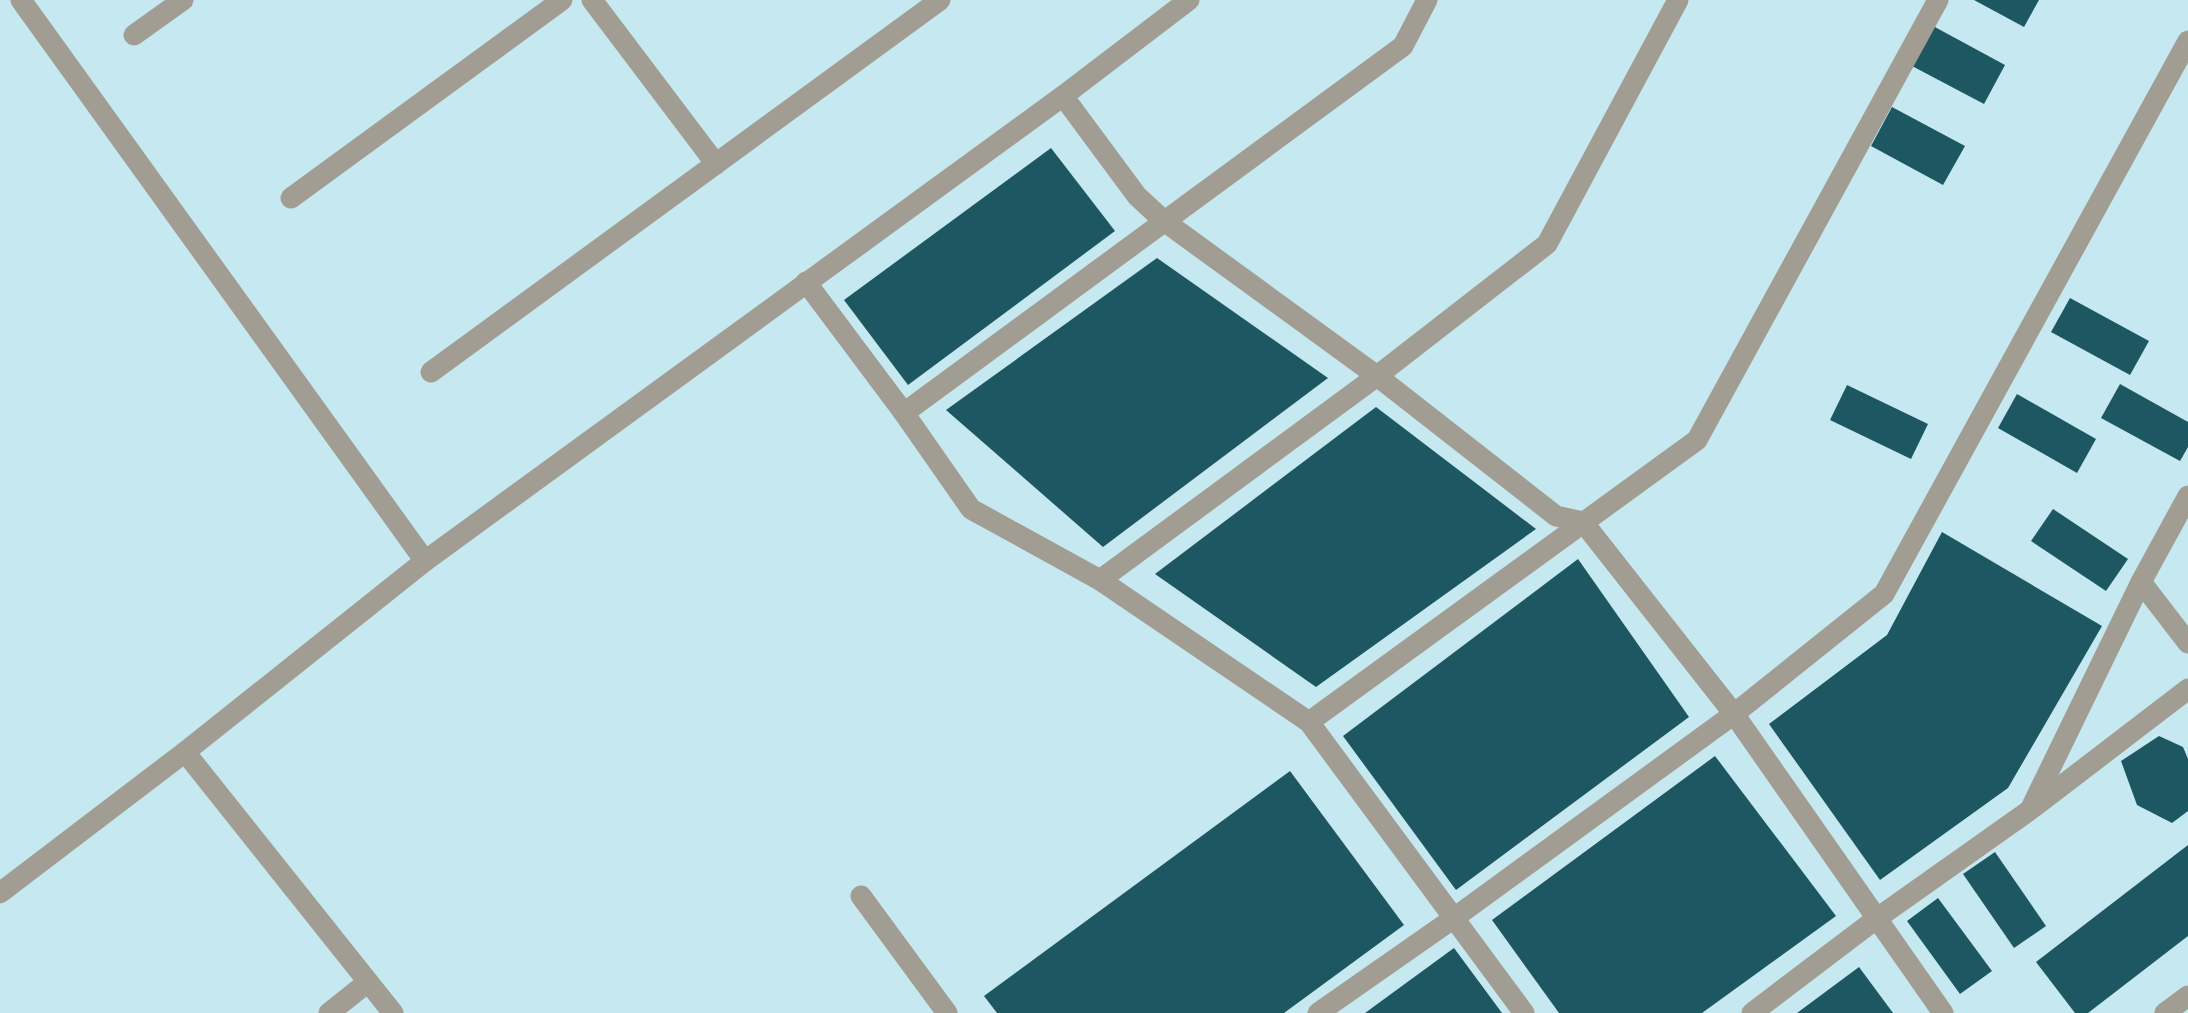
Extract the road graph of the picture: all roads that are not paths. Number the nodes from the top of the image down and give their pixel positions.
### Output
1 (21, 0) edge
2 (183, 0) edge
3 (562, 0) edge
4 (592, 0) edge
5 (940, 0) edge
6 (1189, 0) edge
7 (1427, 0) edge
8 (1678, 0) edge
9 (1938, 0) edge
10 (134, 35) dead end
11 (2188, 41) edge
12 (1063, 96) junction
13 (716, 164) junction
14 (291, 198) dead end
15 (1164, 221) junction
16 (806, 282) junction
17 (430, 372) dead end
18 (1377, 376) junction
19 (904, 412) junction
20 (2188, 496) edge
21 (1583, 522) junction
22 (425, 561) junction
23 (1100, 580) junction
24 (2141, 582) junction
25 (2188, 643) edge
26 (2188, 689) edge
27 (1734, 714) junction
28 (1309, 722) junction
29 (185, 752) junction
30 (2030, 810) junction
31 (0, 893) edge
32 (861, 896) dead end
33 (1454, 918) junction
34 (1876, 919) junction
35 (368, 982) junction
36 (2188, 996) edge
37 (329, 1013) edge
38 (393, 1013) edge
39 (947, 1013) edge
40 (1318, 1013) edge
41 (1524, 1013) edge
42 (1752, 1013) edge
43 (1943, 1013) edge
44 (2165, 1013) edge

1 - 22 street
2 - 10 street
3 - 14 street
4 - 13 street
5 - 13 street
6 - 12 street
7 - 15 street
8 - 18 street
9 - 21 street
11 - 27 street
12 - 15 street
12 - 16 street
13 - 17 street
15 - 18 street
15 - 19 street
16 - 19 street
16 - 22 street
18 - 21 street
18 - 23 street
19 - 23 street
20 - 24 street
21 - 27 street
21 - 28 street
22 - 29 street
23 - 28 street
24 - 25 street
24 - 30 street
26 - 30 street
27 - 33 street
27 - 34 street
28 - 33 street
29 - 31 street
29 - 35 street
30 - 34 street
32 - 39 street
33 - 40 street
33 - 41 street
34 - 42 street
34 - 43 street
35 - 37 street
35 - 38 street
36 - 44 street

